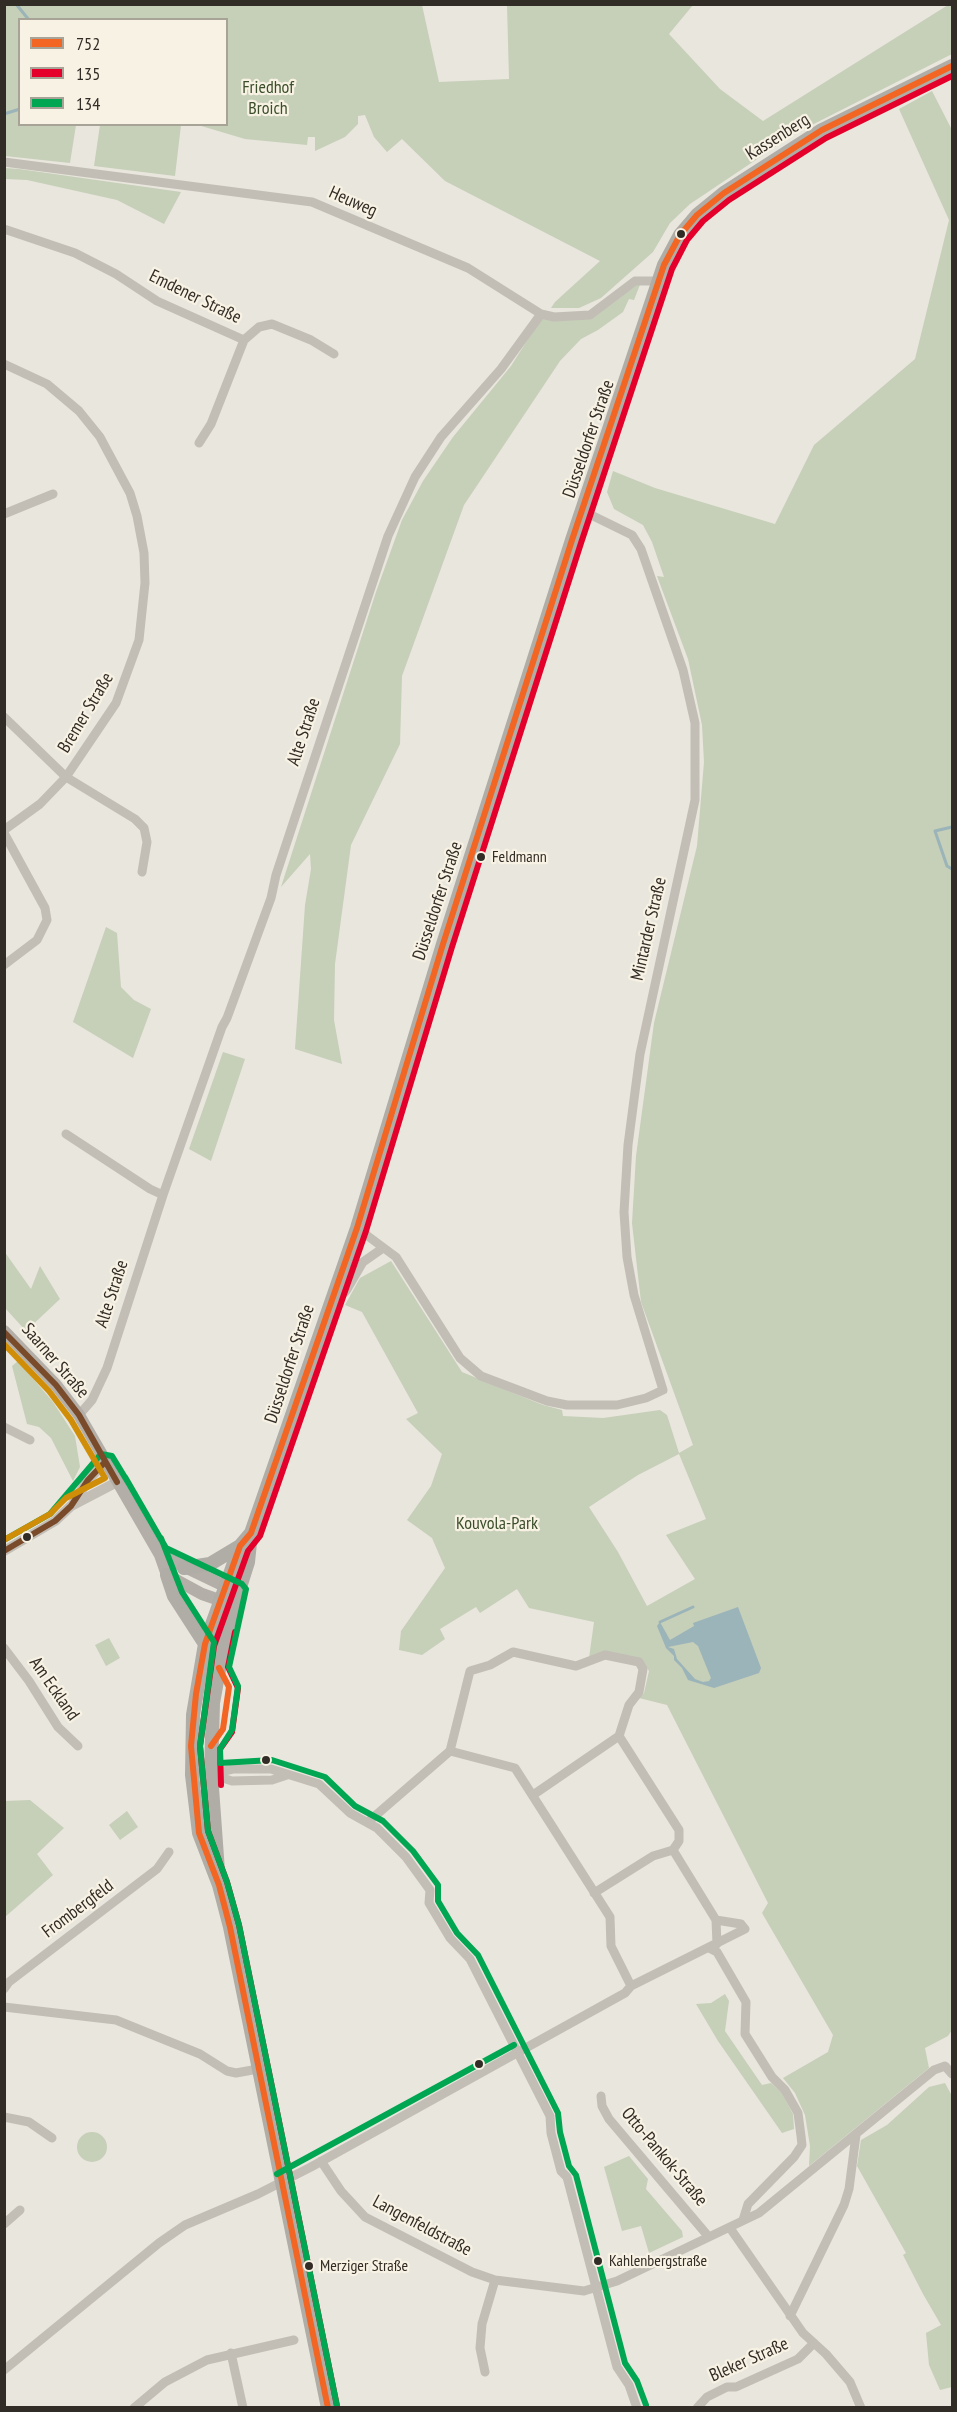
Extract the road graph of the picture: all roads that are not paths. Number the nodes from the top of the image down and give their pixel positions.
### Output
1 (952, 66) edge
2 (4, 162) edge
3 (4, 228) edge
4 (660, 281) junction
5 (541, 314) junction
6 (244, 340) junction
7 (334, 354) dead end
8 (4, 364) edge
9 (199, 443) dead end
10 (53, 494) dead end
11 (583, 511) junction
12 (4, 514) edge
13 (4, 717) edge
14 (66, 777) junction
15 (4, 832) edge
16 (142, 872) dead end
17 (4, 965) edge
18 (66, 1134) dead end
19 (163, 1195) junction
20 (357, 1228) junction
21 (383, 1248) junction
22 (329, 1306) junction
23 (4, 1331) edge
24 (79, 1415) junction
25 (4, 1427) edge
26 (30, 1440) dead end
27 (105, 1462) junction
28 (117, 1482) junction
29 (71, 1506) junction
30 (251, 1533) junction
31 (240, 1546) junction
32 (4, 1551) edge
33 (160, 1555) junction
34 (184, 1568) junction
35 (167, 1575) junction
36 (222, 1593) junction
37 (236, 1599) junction
38 (206, 1644) junction
39 (4, 1648) edge
40 (619, 1736) junction
41 (78, 1746) dead end
42 (450, 1751) junction
43 (211, 1774) junction
44 (192, 1775) junction
45 (533, 1795) junction
46 (368, 1822) junction
47 (672, 1850) junction
48 (169, 1852) dead end
49 (219, 1885) junction
50 (594, 1893) junction
51 (716, 1920) junction
52 (713, 1946) junction
53 (631, 1986) junction
54 (4, 1989) edge
55 (4, 2007) edge
56 (518, 2053) junction
57 (258, 2069) junction
58 (952, 2074) edge
59 (601, 2096) dead end
60 (4, 2117) edge
61 (856, 2135) junction
62 (52, 2138) dead end
63 (321, 2161) junction
64 (281, 2182) junction
65 (20, 2210) dead end
66 (743, 2220) junction
67 (4, 2224) edge
68 (730, 2228) junction
69 (708, 2236) junction
70 (495, 2280) junction
71 (596, 2289) junction
72 (790, 2316) junction
73 (294, 2340) dead end
74 (814, 2343) junction
75 (231, 2352) junction
76 (4, 2370) edge
77 (485, 2372) dead end
78 (134, 2408) edge
79 (243, 2408) edge
80 (328, 2408) edge
81 (637, 2408) edge
82 (697, 2408) edge
83 (861, 2408) edge

1 - 4 main road, Kassenberg
2 - 5 street, Heuweg
3 - 6 street, Emdener Straße
4 - 5 street, Heuweg
4 - 11 main road, Düsseldorfer Straße
5 - 19 street, Alte Straße
6 - 7 street, Emdener Straße
6 - 9 street
8 - 14 street, Bremer Straße
10 - 12 street
11 - 20 main road, Düsseldorfer Straße
11 - 21 street, Mintarder Straße
13 - 14 street
14 - 15 street, Bremer Straße
14 - 16 street, Bremer Straße
15 - 17 street
18 - 19 street
19 - 24 street, Alte Straße
20 - 21 street
20 - 22 main road, Düsseldorfer Straße
21 - 22 street
22 - 30 main road, Düsseldorfer Straße
23 - 24 main road, Saarner Straße
24 - 27 main road
25 - 26 street
27 - 28 main road
27 - 29 street
28 - 29 street
28 - 33 main road
29 - 32 street
30 - 31 main road, Düsseldorfer Straße
30 - 37 main road, Düsseldorfer Straße
31 - 34 main road
31 - 36 main road, Düsseldorfer Straße
33 - 34 main road
33 - 35 main road
34 - 36 main road
35 - 36 main road
35 - 38 main road
36 - 37 main road
36 - 38 main road, Düsseldorfer Straße
37 - 43 main road, Düsseldorfer Straße
38 - 44 main road, Düsseldorfer Straße
39 - 41 street, Am Eckland
40 - 42 street
40 - 45 street
40 - 47 street
42 - 45 street
42 - 46 street
43 - 44 street
43 - 46 street
43 - 49 main road, Düsseldorfer Straße
44 - 49 main road, Düsseldorfer Straße
45 - 50 street
46 - 56 street
47 - 50 street
47 - 51 street
48 - 54 street, Frombergfeld
49 - 57 main road
50 - 53 street
51 - 52 street
51 - 52 street
52 - 53 street
52 - 66 street
53 - 56 street
55 - 57 street
56 - 63 street
56 - 71 street
57 - 64 main road
58 - 61 street
59 - 69 street, Otto-Pankok-Straße
60 - 62 street
61 - 66 street
61 - 72 street
63 - 64 street
63 - 70 street, Langenfeldstraße
64 - 76 street
64 - 80 main road
65 - 67 street
66 - 68 street
68 - 69 street
68 - 72 street
69 - 71 street
70 - 71 street, Langenfeldstraße
70 - 77 street
71 - 81 street
72 - 74 street
73 - 75 street
74 - 82 street, Bleker Straße
74 - 83 street
75 - 78 street
75 - 79 street

